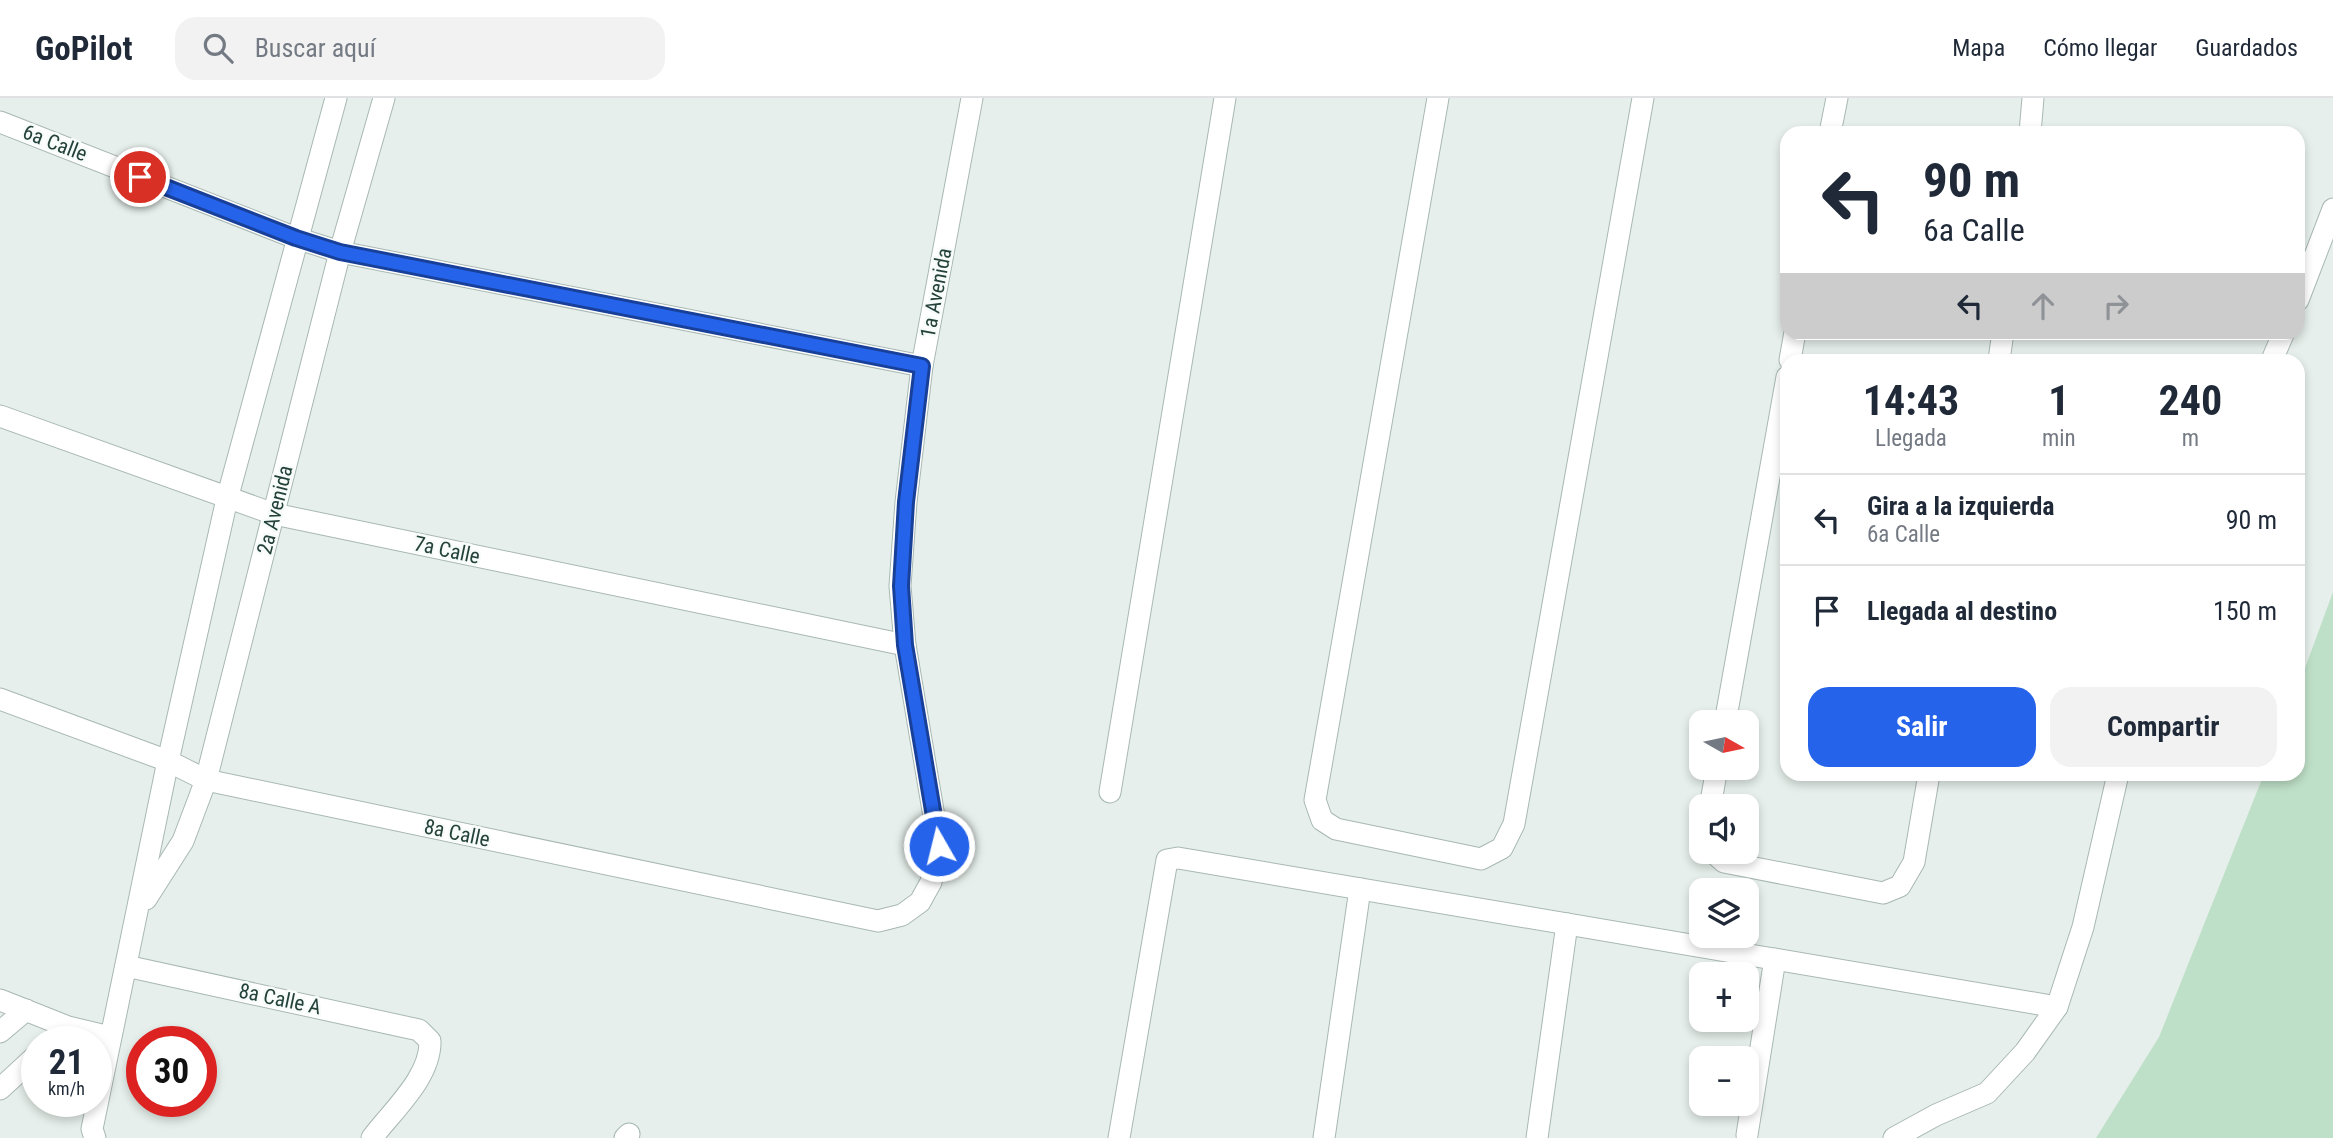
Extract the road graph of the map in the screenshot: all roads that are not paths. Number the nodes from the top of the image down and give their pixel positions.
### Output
1 (335, 98) edge
2 (384, 98) edge
3 (972, 98) edge
4 (1225, 98) edge
5 (1438, 98) edge
6 (1643, 98) edge
7 (1837, 98) edge
8 (2034, 98) edge
9 (0, 122) edge
10 (1831, 126) edge
11 (2030, 126) edge
12 (2333, 209) edge
13 (296, 238) junction
14 (340, 252) junction
15 (2305, 282) edge
16 (922, 366) junction
17 (0, 416) edge
18 (1780, 416) edge
19 (227, 499) junction
20 (274, 514) junction
21 (905, 645) junction
22 (0, 699) edge
23 (1727, 710) edge
24 (168, 761) junction
25 (206, 780) junction
26 (1928, 781) edge
27 (2116, 781) edge
28 (1110, 792) dead end
29 (1734, 864) edge
30 (1360, 889) junction
31 (920, 902) joint
32 (139, 910) junction
33 (1567, 924) junction
34 (1775, 959) junction
35 (126, 966) junction
36 (0, 1000) edge
37 (2057, 1007) junction
38 (26, 1010) junction
39 (49, 1026) edge
40 (112, 1028) edge
41 (0, 1032) edge
42 (21, 1070) edge
43 (0, 1089) edge
44 (1747, 1135) dead end
45 (372, 1138) edge
46 (1119, 1138) edge
47 (1324, 1138) edge
48 (1537, 1138) edge
49 (1894, 1138) edge

1 - 13 street, 2a Avenida
2 - 14 street, 2a Avenida
3 - 16 street, 1a Avenida
4 - 28 street
5 - 6 street
7 - 10 street
8 - 11 street
9 - 13 street, 6a Calle
12 - 15 street
13 - 14 street, 6a Calle
13 - 19 street, 2a Avenida
14 - 16 street, 6a Calle
14 - 20 street, 2a Avenida
16 - 21 street, 1a Avenida
17 - 19 street, 7a Calle
18 - 23 street
19 - 20 street, 7a Calle
19 - 24 street, 2a Avenida
20 - 21 street, 7a Calle
20 - 25 street, 2a Avenida
21 - 31 street, 1a Avenida
22 - 24 street, 8a Calle
24 - 25 street, 8a Calle
24 - 32 street, 2a Avenida
25 - 31 street, 8a Calle
25 - 32 street, 2a Avenida
26 - 29 street
27 - 37 street
30 - 33 street
30 - 46 street
30 - 47 street
32 - 35 street, 2a Avenida
33 - 34 street
33 - 48 street
34 - 37 street
34 - 44 street
35 - 40 street, 2a Avenida
35 - 45 street, 8a Calle A
36 - 38 street
37 - 49 street
38 - 39 street
38 - 41 street
42 - 43 street

